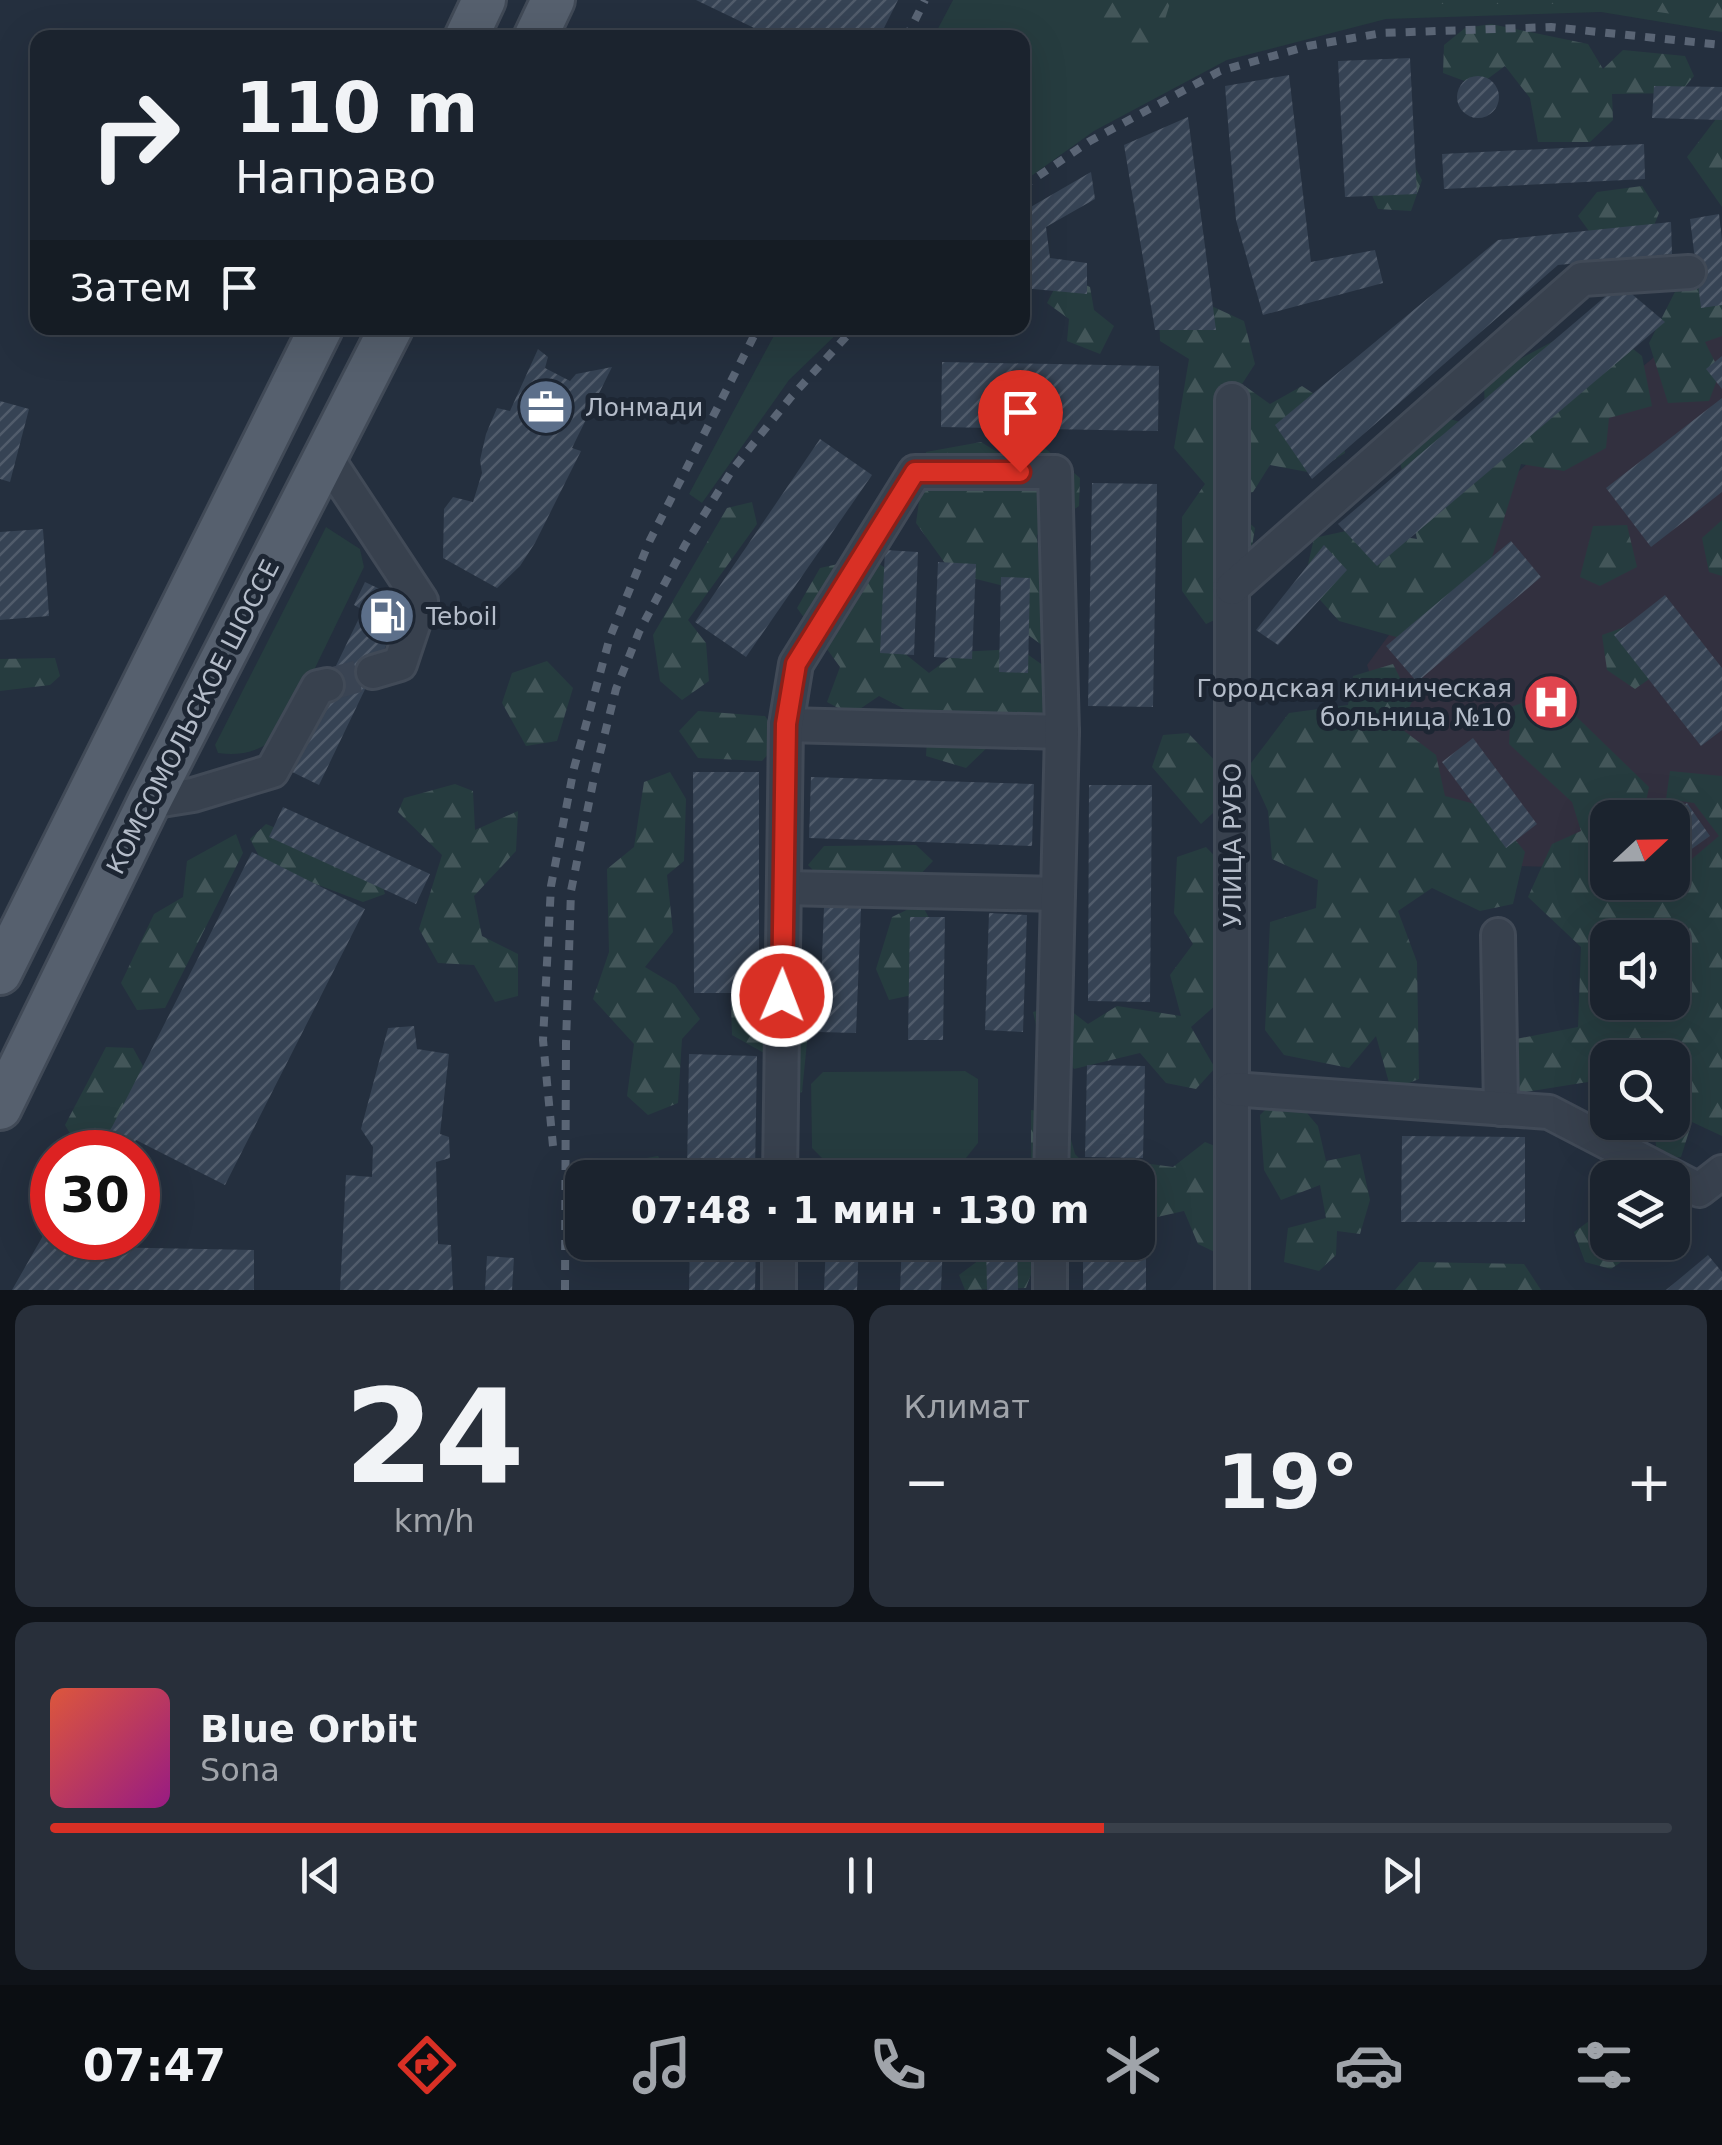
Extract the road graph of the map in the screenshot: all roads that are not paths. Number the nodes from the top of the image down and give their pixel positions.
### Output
1 (484, 0) edge
2 (553, 0) edge
3 (470, 30) edge
4 (539, 30) edge
5 (1689, 272) dead end
6 (318, 335) edge
7 (387, 335) edge
8 (1232, 400) dead end
9 (326, 457) junction
10 (1232, 588) junction
11 (373, 672) tunnel mouth
12 (327, 685) tunnel mouth
13 (786, 724) junction
14 (1062, 732) junction
15 (149, 802) junction
16 (784, 888) junction
17 (1058, 894) junction
18 (1498, 936) dead end
19 (0, 973) edge
20 (1232, 1089) junction
21 (0, 1108) edge
22 (1501, 1109) junction
23 (780, 1160) edge
24 (1051, 1160) edge
25 (1710, 1181) edge
26 (779, 1260) edge
27 (1050, 1260) edge
28 (779, 1290) edge
29 (1050, 1290) edge
30 (1232, 1290) edge

1 - 3 main road
2 - 4 main road
5 - 10 street
6 - 19 main road
7 - 9 main road, КОМСОМОЛЬСКОЕ ШОССЕ
8 - 10 street, УЛИЦА РУБО
9 - 11 street
9 - 15 main road, КОМСОМОЛЬСКОЕ ШОССЕ
10 - 20 street, УЛИЦА РУБО
12 - 15 street
13 - 14 street
13 - 14 street
13 - 16 street
14 - 17 street
15 - 21 main road, КОМСОМОЛЬСКОЕ ШОССЕ
16 - 17 street
16 - 23 street
17 - 24 street
18 - 22 street
20 - 22 street
20 - 30 street, УЛИЦА РУБО
22 - 25 street
26 - 28 street
27 - 29 street

